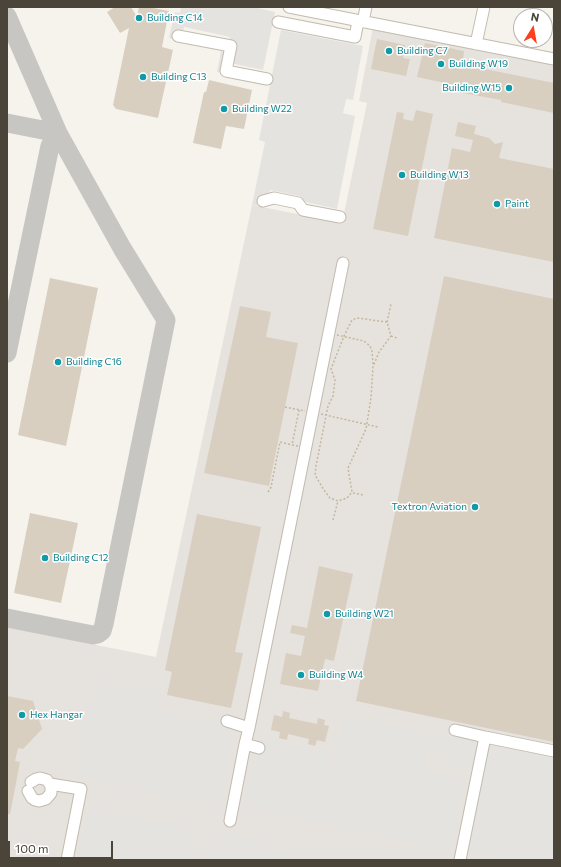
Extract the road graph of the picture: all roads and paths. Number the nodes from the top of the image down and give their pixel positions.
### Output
1 (289, 7) edge
2 (366, 7) edge
3 (484, 7) edge
4 (317, 11) edge
5 (361, 21) junction
6 (278, 22) dead end
7 (317, 30) junction
8 (178, 36) dead end
9 (476, 44) junction
10 (554, 59) edge
11 (267, 79) dead end
12 (263, 201) dead end
13 (340, 218) dead end
14 (343, 263) dead end
15 (391, 304) dead end
16 (386, 322) junction
17 (331, 334) dead end
18 (344, 336) junction
19 (390, 336) junction
20 (397, 338) dead end
21 (373, 366) junction
22 (285, 407) dead end
23 (313, 412) junction
24 (326, 415) junction
25 (297, 418) dead end
26 (366, 424) junction
27 (378, 427) dead end
28 (292, 445) dead end
29 (268, 492) dead end
30 (352, 492) junction
31 (364, 495) dead end
32 (338, 501) junction
33 (333, 520) dead end
34 (227, 721) dead end
35 (249, 728) junction
36 (455, 730) dead end
37 (485, 737) junction
38 (245, 744) junction
39 (259, 748) dead end
40 (554, 751) edge
41 (50, 784) junction
42 (230, 821) dead end
43 (66, 860) edge
44 (460, 860) edge

1 - 4 lane
2 - 5 lane
3 - 9 lane
4 - 5 lane
4 - 7 lane
5 - 7 lane
5 - 9 lane
6 - 7 lane
8 - 11 lane
9 - 10 lane
12 - 13 lane
14 - 23 lane
15 - 16 path
16 - 18 path
16 - 19 path
17 - 18 path
18 - 21 path
18 - 24 path
19 - 20 path
19 - 21 path
21 - 26 path
22 - 25 path
23 - 24 path
23 - 35 lane
24 - 26 path
24 - 32 path
26 - 27 path
26 - 30 path
28 - 29 path
30 - 31 path
30 - 32 path
32 - 33 path
34 - 35 lane
35 - 38 lane
36 - 37 lane
37 - 40 lane
37 - 44 lane
38 - 39 lane
38 - 42 lane
41 - 41 lane
41 - 43 lane

